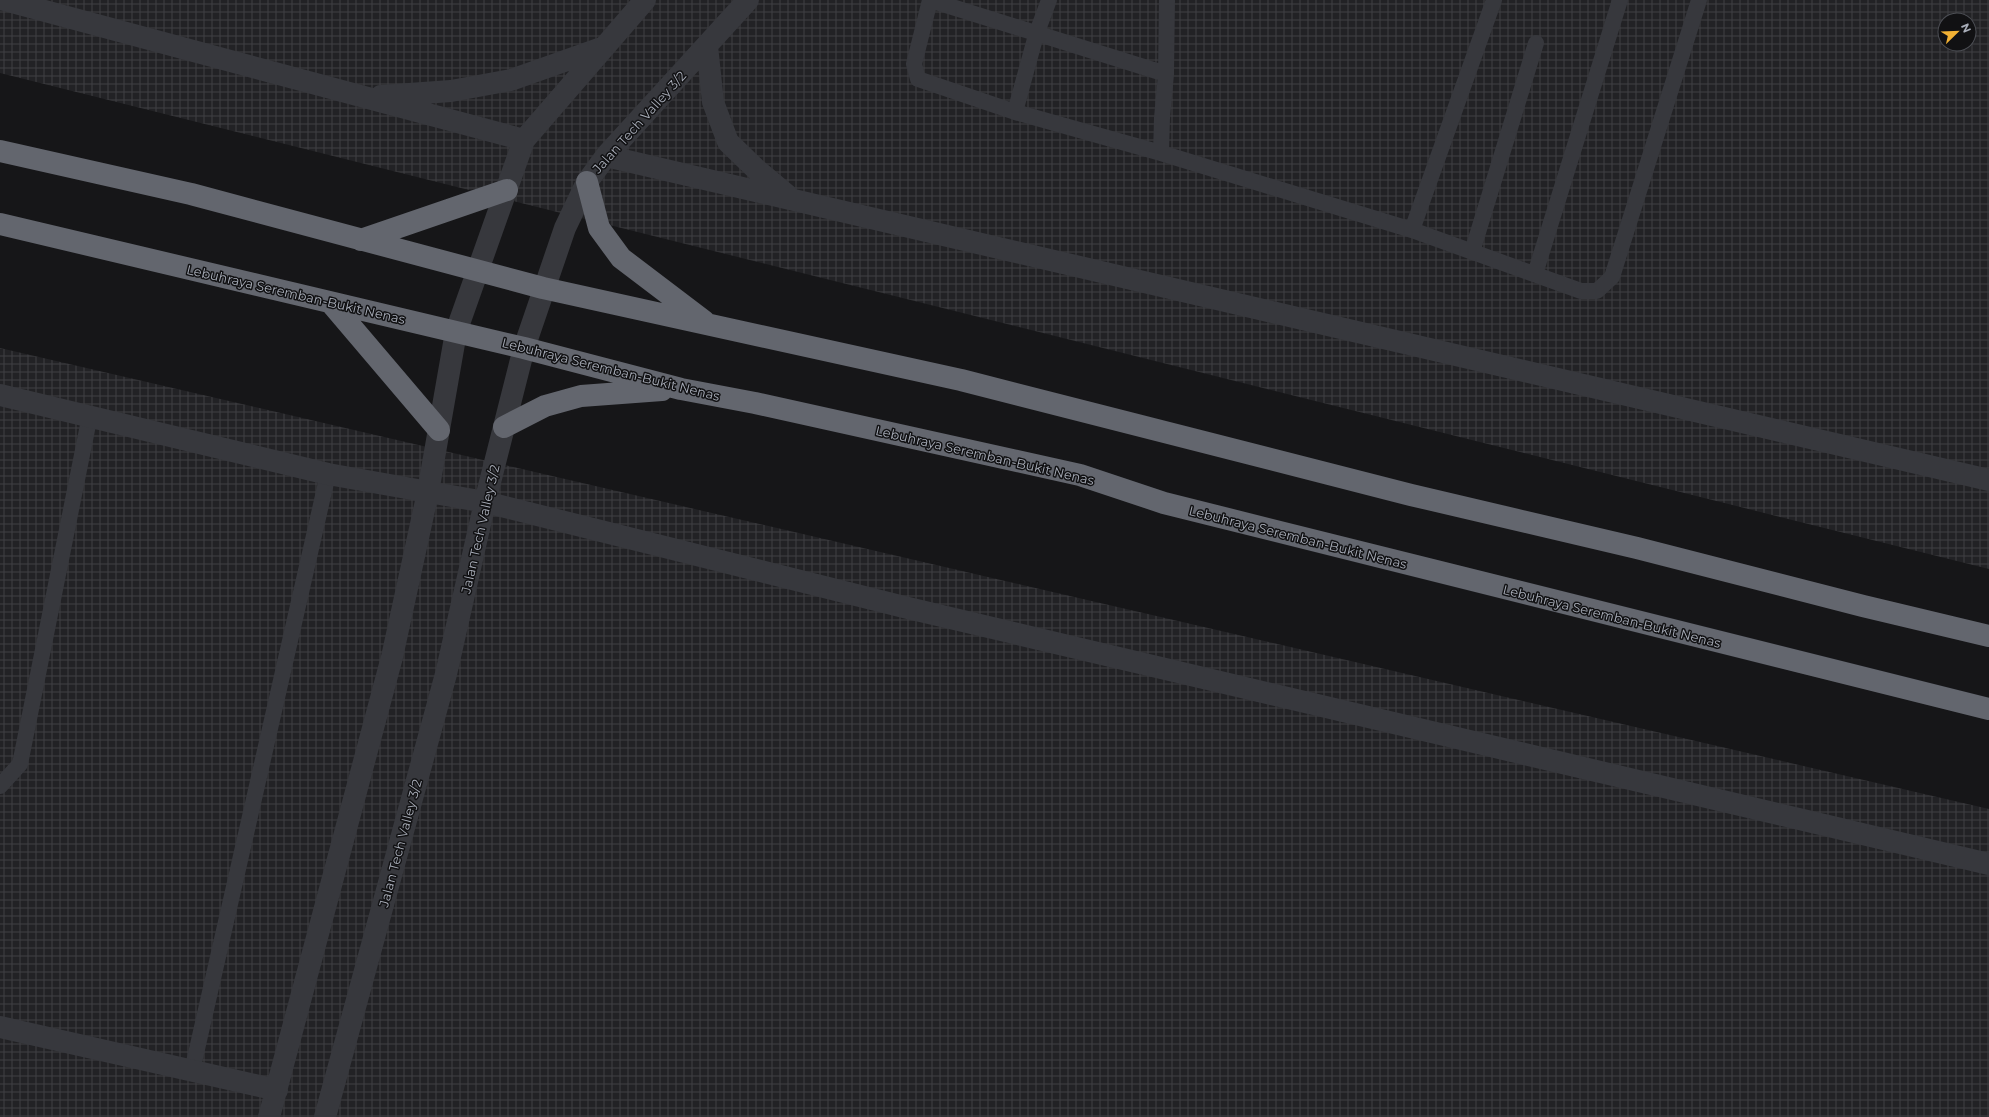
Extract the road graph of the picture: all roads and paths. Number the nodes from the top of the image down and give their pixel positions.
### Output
1 (4, 0) edge
2 (645, 0) edge
3 (748, 0) edge
4 (930, 0) edge
5 (1049, 0) edge
6 (1167, 0) edge
7 (1494, 0) edge
8 (1620, 0) edge
9 (1699, 0) edge
10 (1036, 34) junction
11 (1536, 43) dead end
12 (707, 46) junction
13 (605, 47) junction
14 (1166, 74) junction
15 (366, 97) junction
16 (1015, 112) junction
17 (524, 140) junction
18 (0, 151) edge
19 (1161, 153) junction
20 (606, 156) junction
21 (587, 182) junction
22 (507, 190) junction
23 (792, 199) junction
24 (0, 224) edge
25 (1412, 230) junction
26 (361, 240) junction
27 (1472, 252) junction
28 (478, 272) junction
29 (1535, 274) junction
30 (543, 288) junction
31 (331, 303) junction
32 (709, 325) junction
33 (456, 332) junction
34 (524, 348) junction
35 (681, 389) junction
36 (0, 395) edge
37 (90, 415) junction
38 (504, 428) junction
39 (439, 430) junction
40 (328, 474) junction
41 (1989, 480) edge
42 (428, 492) junction
43 (485, 502) junction
44 (1989, 636) edge
45 (1989, 709) edge
46 (0, 786) edge
47 (1989, 864) edge
48 (0, 1027) edge
49 (192, 1071) junction
50 (277, 1090) junction
51 (269, 1117) edge
52 (326, 1117) edge

1 - 15 street
2 - 13 street
3 - 12 street, Jalan Tech Valley 3/2
4 - 10 lane
4 - 16 lane
5 - 10 lane
6 - 14 lane
7 - 25 lane
8 - 29 lane
9 - 29 lane
10 - 14 lane
10 - 16 lane
11 - 27 lane
12 - 20 street, Jalan Tech Valley 3/2
12 - 23 street
13 - 15 street
13 - 17 street
14 - 19 lane
15 - 17 street
16 - 19 lane
17 - 22 street
18 - 26 highway
19 - 25 lane
20 - 21 street, Jalan Tech Valley 3/2
20 - 23 street
21 - 30 street, Jalan Tech Valley 3/2
21 - 32 highway
22 - 26 highway
22 - 28 street
23 - 41 street
24 - 31 highway, Lebuhraya Seremban-Bukit Nenas
25 - 27 lane
26 - 28 highway
27 - 29 lane
28 - 30 highway
28 - 33 street
30 - 32 highway
30 - 34 street, Jalan Tech Valley 3/2
31 - 33 highway, Lebuhraya Seremban-Bukit Nenas
31 - 39 highway
32 - 44 highway
33 - 34 highway, Lebuhraya Seremban-Bukit Nenas
33 - 39 street
34 - 35 highway, Lebuhraya Seremban-Bukit Nenas
34 - 38 street, Jalan Tech Valley 3/2
35 - 38 highway
35 - 45 highway, Lebuhraya Seremban-Bukit Nenas
36 - 37 street
37 - 40 street
37 - 46 lane
38 - 43 street, Jalan Tech Valley 3/2
39 - 42 street
40 - 42 street
40 - 49 lane
42 - 43 street
42 - 50 street
43 - 47 street
43 - 52 street, Jalan Tech Valley 3/2
48 - 49 street
49 - 50 street
50 - 51 street

